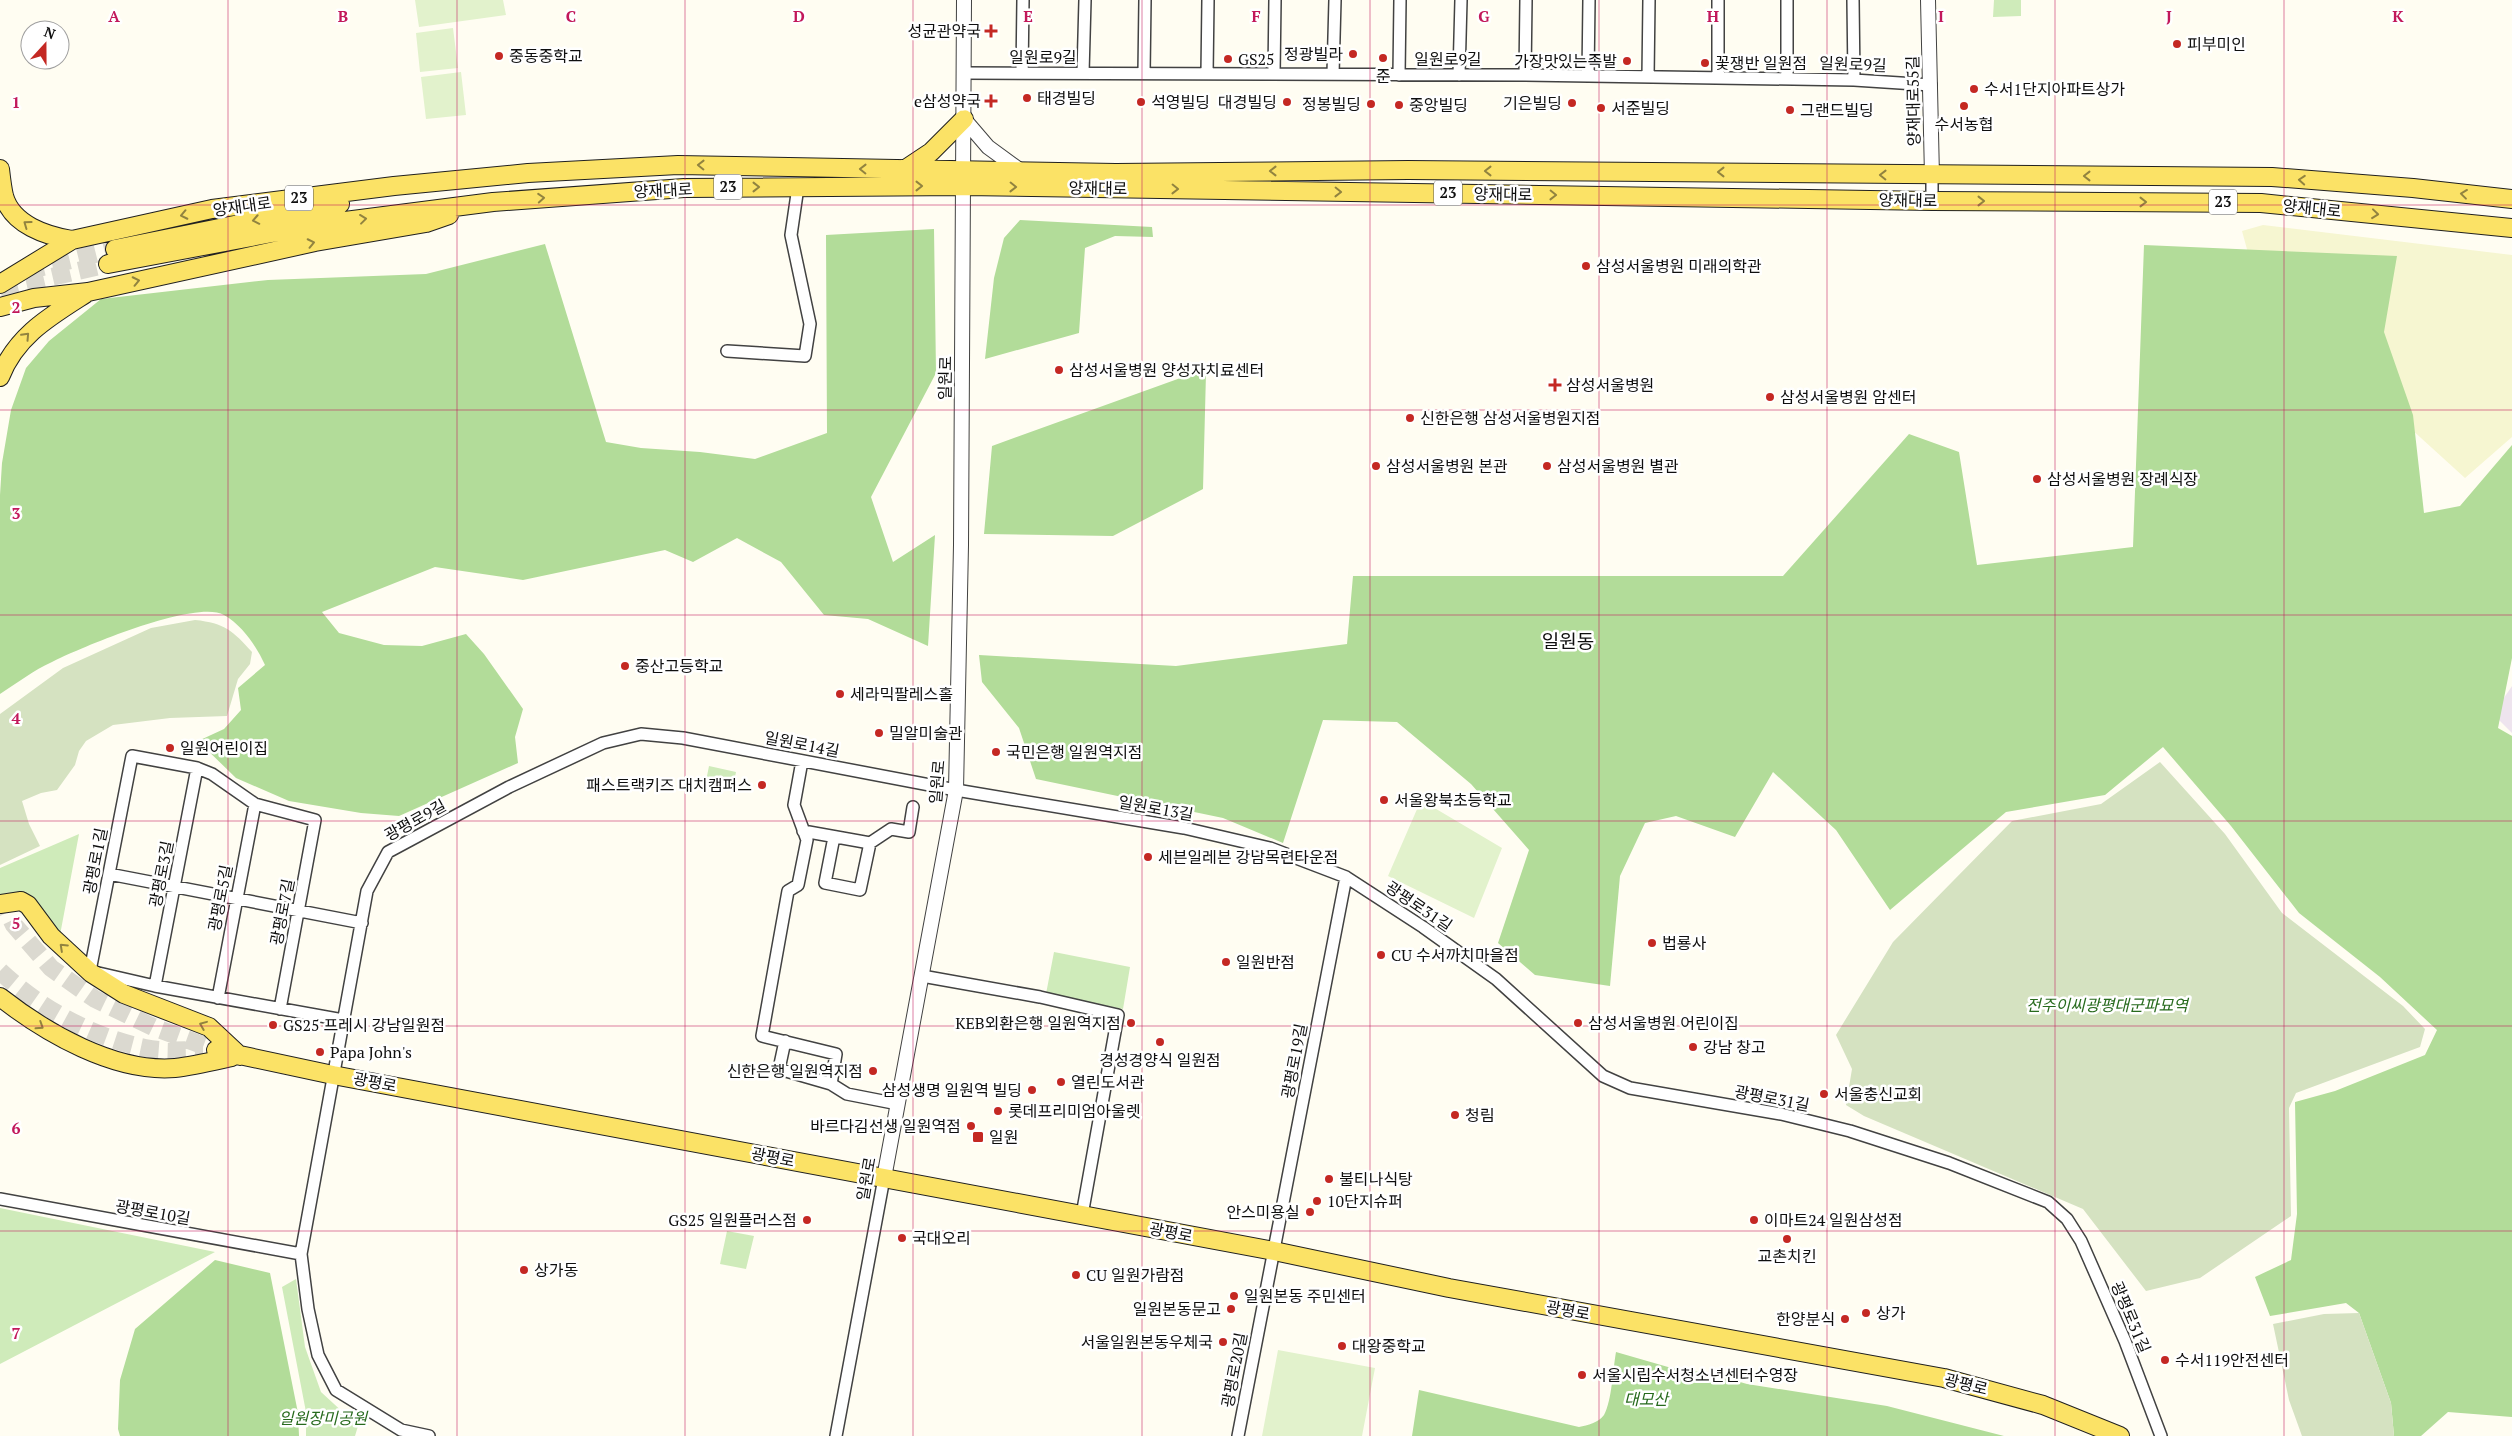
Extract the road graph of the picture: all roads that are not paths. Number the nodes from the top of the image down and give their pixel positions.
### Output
1 (964, 0) edge
2 (1023, 0) edge
3 (1085, 0) edge
4 (1145, 0) edge
5 (1208, 0) edge
6 (1275, 0) edge
7 (1335, 0) edge
8 (1400, 0) edge
9 (1461, 0) edge
10 (1526, 0) edge
11 (1589, 0) edge
12 (1649, 0) edge
13 (1718, 0) edge
14 (1787, 0) edge
15 (1853, 0) edge
16 (1928, 0) edge
17 (964, 73) junction
18 (1022, 73) junction
19 (1083, 73) junction
20 (1144, 73) junction
21 (1207, 74) junction
22 (1274, 74) junction
23 (1333, 74) junction
24 (1400, 75) junction
25 (1460, 75) junction
26 (1525, 75) junction
27 (1588, 76) junction
28 (1648, 77) junction
29 (1718, 78) junction
30 (1787, 79) junction
31 (1854, 80) junction
32 (1931, 85) junction
33 (964, 119) junction
34 (0, 169) edge
35 (904, 170) junction
36 (1021, 172) junction
37 (528, 173) junction
38 (1932, 176) junction
39 (964, 179) junction
40 (798, 187) junction
41 (2512, 199) edge
42 (1932, 201) junction
43 (493, 202) junction
44 (2512, 228) edge
45 (72, 240) junction
46 (0, 284) edge
47 (88, 292) junction
48 (0, 307) edge
49 (727, 351) dead end
50 (0, 377) edge
51 (641, 734) joint
52 (802, 761) junction
53 (196, 768) junction
54 (956, 790) junction
55 (255, 804) junction
56 (913, 807) dead end
57 (804, 831) junction
58 (834, 836) junction
59 (870, 843) junction
60 (109, 874) junction
61 (1346, 877) junction
62 (175, 886) junction
63 (237, 898) junction
64 (0, 904) edge
65 (299, 911) junction
66 (362, 923) junction
67 (922, 976) junction
68 (155, 986) junction
69 (0, 997) edge
70 (218, 998) junction
71 (280, 1009) junction
72 (343, 1020) junction
73 (785, 1041) junction
74 (216, 1050) tunnel mouth
75 (240, 1056) junction
76 (333, 1074) junction
77 (831, 1084) junction
78 (898, 1104) junction
79 (884, 1178) junction
80 (0, 1199) edge
81 (1082, 1215) junction
82 (1274, 1252) junction
83 (302, 1254) junction
84 (430, 1436) edge
85 (836, 1436) edge
86 (1238, 1436) edge
87 (2120, 1436) edge
88 (2162, 1436) edge

1 - 17 street, 일원로
2 - 18 street
3 - 19 street
4 - 20 street
5 - 21 street
6 - 22 street
7 - 23 street
8 - 24 street
9 - 25 street
10 - 26 street
11 - 27 street
12 - 28 street
13 - 29 street
14 - 30 street
15 - 31 street
16 - 32 street, 양재대로55길
17 - 18 street, 일원로9길
17 - 33 street, 일원로
18 - 19 street, 일원로9길
19 - 20 street, 일원로9길
20 - 21 street, 일원로9길
21 - 22 street, 일원로9길
22 - 23 street, 일원로9길
23 - 24 street, 일원로9길
24 - 25 street, 일원로9길
25 - 26 street, 일원로9길
26 - 27 street, 일원로9길
27 - 28 street, 일원로9길
28 - 29 street, 일원로9길
29 - 30 street, 일원로9길
30 - 31 street, 일원로9길
31 - 32 street, 일원로9길
32 - 38 street, 양재대로55길
33 - 35 main road
33 - 36 street
33 - 39 street, 일원로
45 -> 34 main road, 23
35 -> 37 main road, 양재대로 / 23
35 - 39 main road, 양재대로 / 23
38 -> 36 main road, 양재대로 / 23
36 - 39 main road, 양재대로 / 23
37 -> 43 main road, 양재대로
37 -> 45 main road, 양재대로 / 23
41 -> 38 main road, 양재대로 / 23
38 - 42 street, 양재대로55길
40 -> 39 main road, 양재대로 / 23
39 -> 42 main road, 양재대로 / 23
39 - 54 street, 일원로
43 -> 40 main road, 양재대로 / 23
40 - 49 street
42 -> 44 main road, 양재대로 / 23
47 -> 43 main road, 양재대로 / 23
45 - 46 main road, 양재대로
47 - 48 main road, 양재대로 / 23
50 -> 47 main road
51 - 52 street, 일원로14길
51 - 66 street, 광평로9길
52 - 54 street, 일원로14길
52 - 57 street
53 - 55 street
53 - 60 street, 광평로1길
53 - 62 street, 광평로3길
54 - 61 street, 일원로13길
54 - 67 street, 일원로
55 - 63 street, 광평로5길
55 - 65 street, 광평로7길
56 - 59 street
57 - 58 street
57 - 73 street
58 - 59 street
58 - 59 street
60 - 62 street
60 - 68 street, 광평로1길
61 - 82 street, 광평로19길
61 - 88 street, 광평로31길
62 - 63 street
62 - 68 street, 광평로3길
63 - 65 street
63 - 70 street, 광평로5길
75 -> 64 main road
65 - 66 street
65 - 71 street, 광평로7길
66 - 72 street, 광평로9길
67 - 78 street, 일원로
67 - 81 street
68 - 70 street
69 -> 75 main road
70 - 71 street
71 - 72 street
72 - 76 street, 광평로9길
73 - 77 street
73 - 77 street
74 - 75 main road, 광평로
75 - 76 main road, 광평로
76 - 79 main road, 광평로
76 - 83 street
77 - 78 street
78 - 79 street, 일원로
79 - 81 main road, 광평로
79 - 85 street, 일원로
80 - 83 street, 광평로10길
81 - 82 main road, 광평로
82 - 86 street, 광평로20길
82 - 87 main road, 광평로
83 - 84 street

